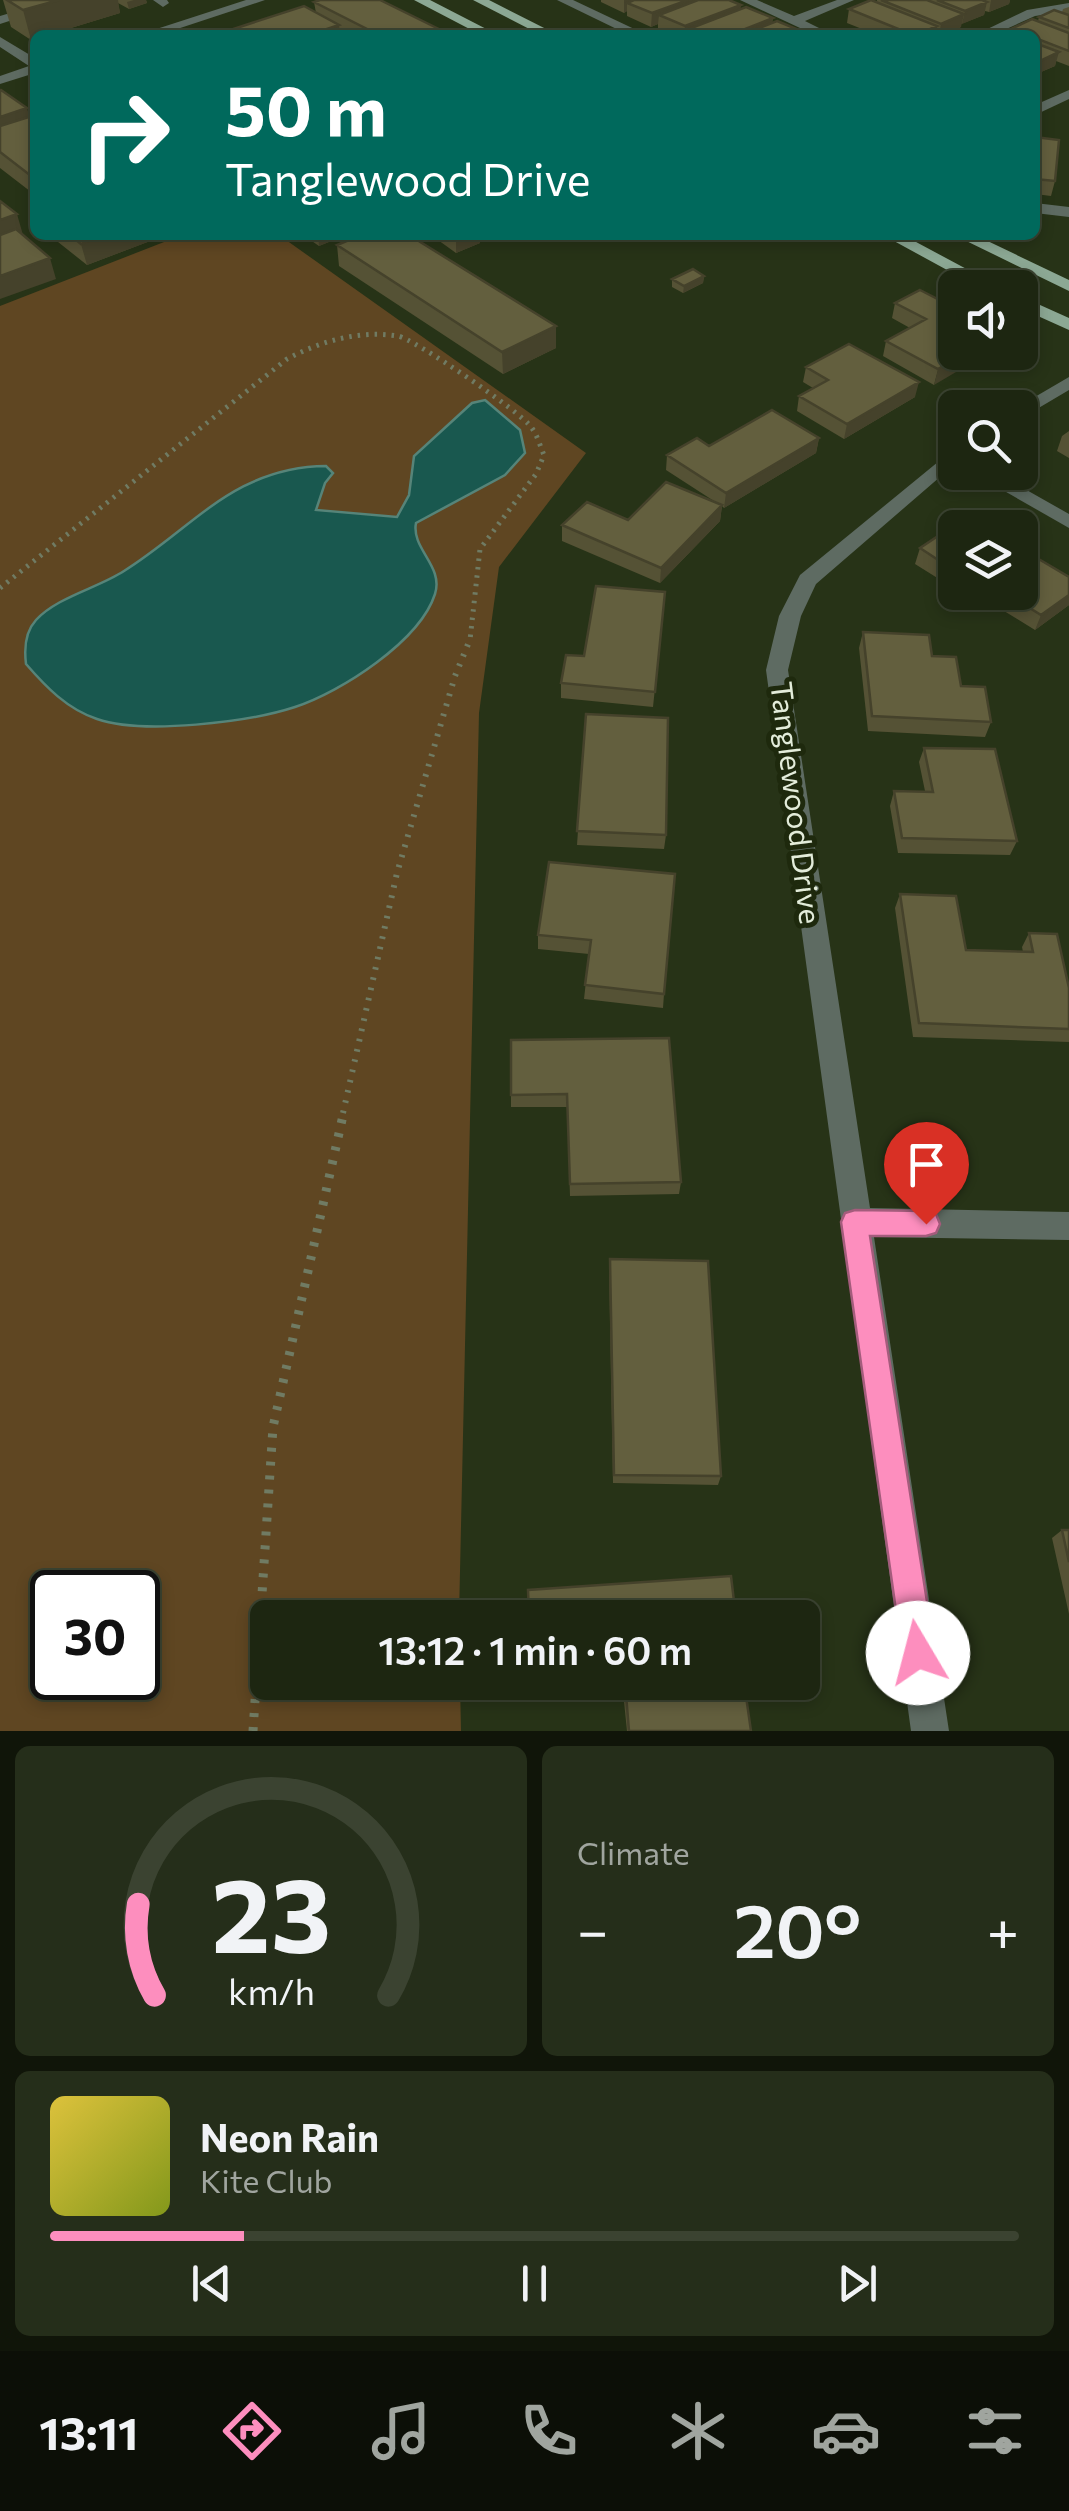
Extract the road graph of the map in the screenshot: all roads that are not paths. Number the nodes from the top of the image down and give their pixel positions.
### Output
1 (68, 0) edge
2 (259, 0) edge
3 (420, 0) edge
4 (479, 0) edge
5 (562, 0) edge
6 (746, 0) edge
7 (848, 0) edge
8 (1069, 7) edge
9 (0, 20) edge
10 (794, 21) junction
11 (160, 30) edge
12 (481, 30) edge
13 (540, 30) edge
14 (629, 30) edge
15 (815, 30) edge
16 (994, 30) edge
17 (0, 41) edge
18 (30, 62) edge
19 (30, 68) edge
20 (3, 76) edge
21 (1069, 94) edge
22 (1040, 108) edge
23 (1040, 209) edge
24 (1069, 212) edge
25 (900, 240) edge
26 (972, 240) edge
27 (959, 270) edge
28 (1069, 286) edge
29 (1038, 310) edge
30 (1069, 326) edge
31 (1069, 382) edge
32 (1038, 402) edge
33 (938, 469) edge
34 (1012, 490) edge
35 (1069, 522) edge
36 (855, 1222) junction
37 (1069, 1226) edge
38 (930, 1731) edge

1 - 9 street
2 - 11 street
3 - 12 main road
4 - 13 main road
5 - 14 street
6 - 10 street
7 - 10 street
8 - 16 street
10 - 15 street
17 - 18 street
19 - 20 street
21 - 22 street
23 - 24 street
25 - 27 main road
26 - 28 main road
29 - 30 main road
31 - 32 street
33 - 36 street, Tanglewood Drive
34 - 35 street
36 - 37 street
36 - 38 street, Tanglewood Drive

